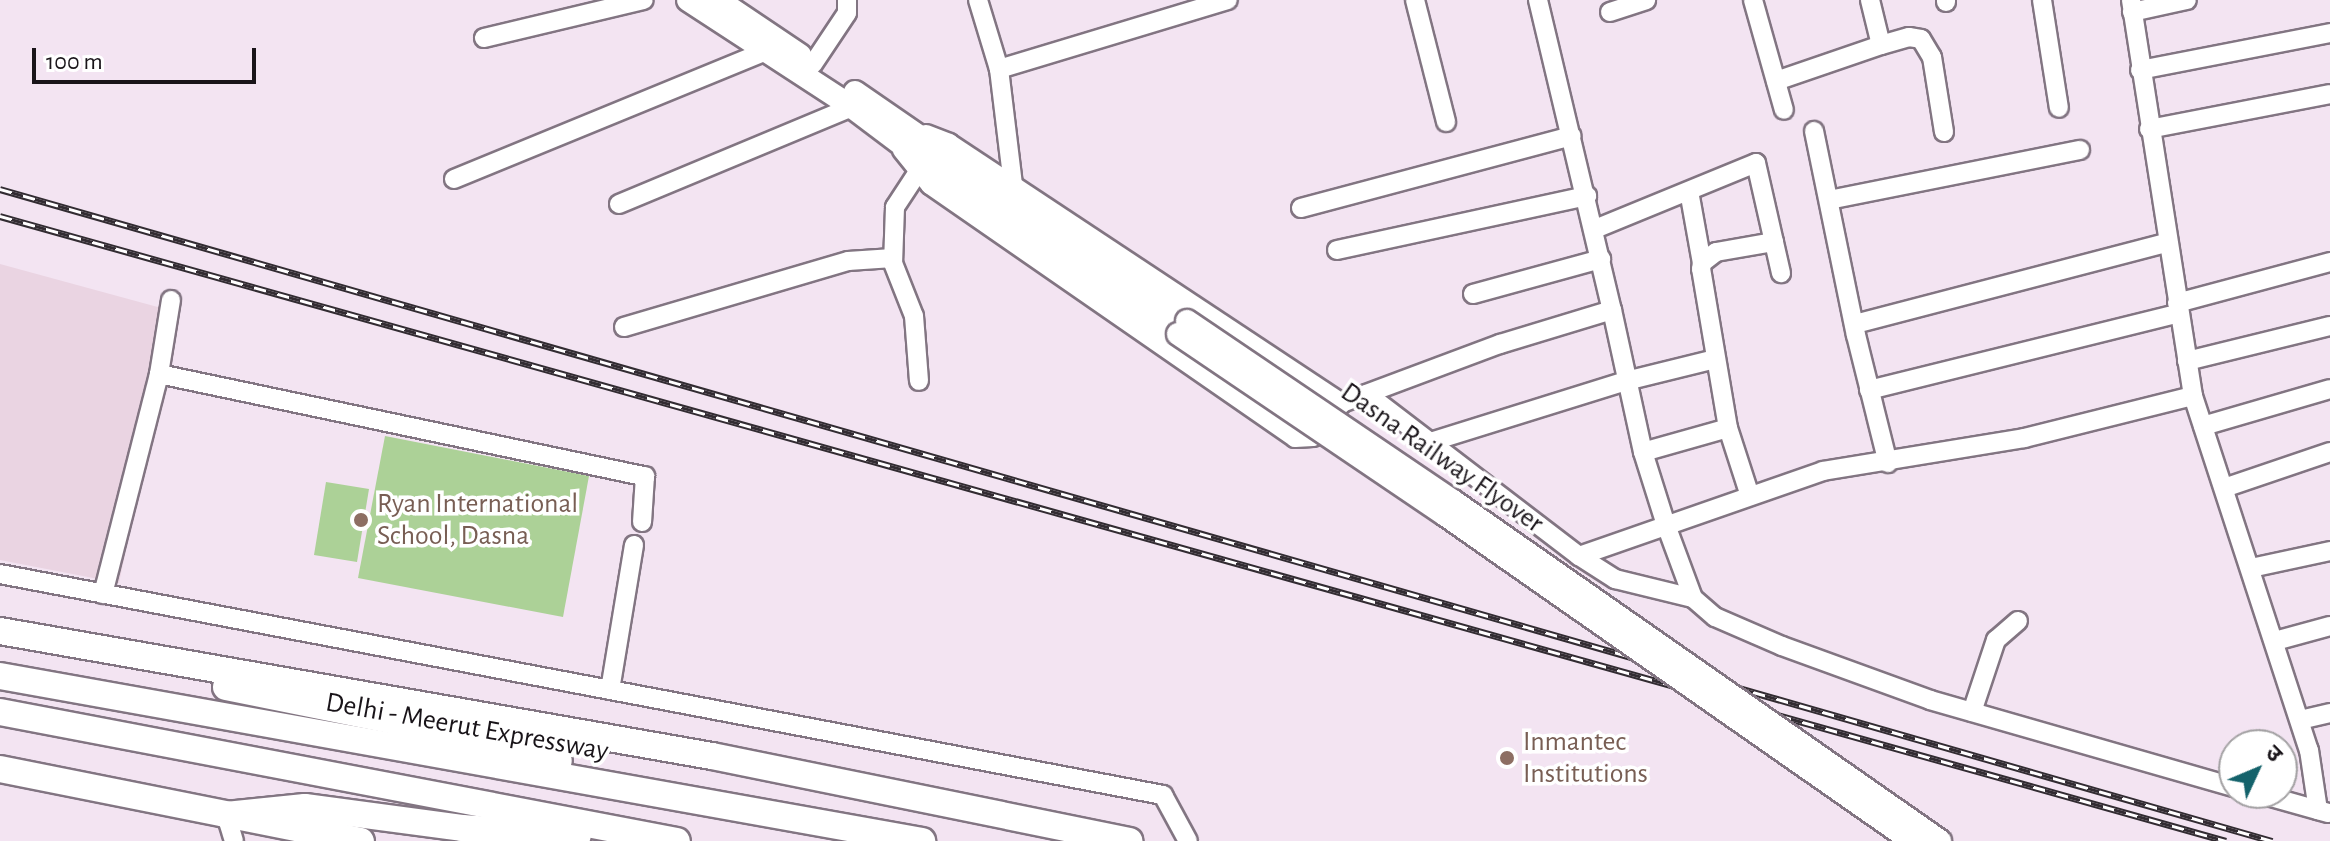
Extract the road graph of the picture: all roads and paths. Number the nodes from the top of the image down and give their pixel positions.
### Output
1 (644, 0) edge
2 (688, 0) edge
3 (718, 0) edge
4 (847, 0) edge
5 (978, 0) edge
6 (1228, 0) edge
7 (1415, 0) edge
8 (1538, 0) edge
9 (1646, 0) edge
10 (1753, 0) edge
11 (1870, 0) edge
12 (2042, 0) edge
13 (2187, 0) edge
14 (2131, 6) edge
15 (1610, 12) dead end
16 (2330, 33) edge
17 (484, 38) dead end
18 (1881, 45) junction
19 (766, 51) junction
20 (813, 64) junction
21 (999, 69) junction
22 (2140, 70) junction
23 (1776, 81) junction
24 (2330, 94) edge
25 (852, 107) junction
26 (2059, 108) dead end
27 (1784, 110) dead end
28 (1446, 122) dead end
29 (2149, 129) junction
30 (1814, 131) dead end
31 (1944, 132) dead end
32 (903, 135) junction
33 (1572, 136) junction
34 (2080, 150) dead end
35 (918, 172) junction
36 (957, 174) junction
37 (454, 179) dead end
38 (1013, 184) junction
39 (1689, 191) junction
40 (1587, 196) junction
41 (1829, 200) junction
42 (619, 204) dead end
43 (1301, 208) dead end
44 (1595, 229) junction
45 (1774, 242) junction
46 (2167, 243) junction
47 (1337, 250) dead end
48 (893, 258) junction
49 (1601, 259) junction
50 (2330, 262) edge
51 (1702, 263) junction
52 (1781, 273) dead end
53 (1473, 294) dead end
54 (171, 300) dead end
55 (2178, 308) junction
56 (1612, 310) junction
57 (1855, 324) junction
58 (2330, 326) edge
59 (624, 327) dead end
60 (1715, 359) junction
61 (2187, 361) junction
62 (159, 374) junction
63 (919, 381) dead end
64 (1626, 381) junction
65 (2330, 389) edge
66 (1869, 390) junction
67 (1367, 394) junction
68 (2193, 396) junction
69 (1342, 403) junction
70 (2203, 426) junction
71 (1728, 428) junction
72 (1427, 443) junction
73 (1643, 452) junction
74 (2330, 452) edge
75 (1888, 463) junction
76 (2224, 488) junction
77 (1750, 496) junction
78 (642, 522) dead end
79 (1666, 525) junction
80 (634, 545) dead end
81 (2330, 551) edge
82 (1579, 556) junction
83 (2251, 568) junction
84 (0, 574) edge
85 (103, 594) junction
86 (1693, 598) junction
87 (2018, 621) dead end
88 (2330, 626) edge
89 (0, 631) edge
90 (2275, 641) junction
91 (0, 676) edge
92 (610, 690) junction
93 (0, 712) edge
94 (1972, 712) junction
95 (2330, 713) edge
96 (2300, 720) junction
97 (0, 769) edge
98 (2218, 782) edge
99 (709, 802) junction
100 (2298, 805) edge
101 (2324, 812) edge
102 (226, 815) junction
103 (234, 841) edge
104 (361, 841) edge
105 (641, 841) edge
106 (677, 841) edge
107 (922, 841) edge
108 (1129, 841) edge
109 (1188, 841) edge
110 (1912, 841) edge
111 (1940, 841) edge

1 - 17 street
2 - 19 main road
3 - 20 main road
4 - 20 street
5 - 21 street
6 - 21 street
7 - 28 street
8 - 33 street
9 - 15 street
10 - 23 street
11 - 18 street
12 - 26 street
13 - 14 street
14 - 22 street
16 - 22 street
18 - 23 street
18 - 31 street
19 - 25 main road
19 - 37 street
20 - 32 main road
21 - 38 street
22 - 29 street
23 - 27 street
24 - 29 street
25 - 32 main road
25 - 42 street
29 - 46 street
30 - 41 street
32 - 35 street
32 - 36 main road, Dasna Railway Flyover
32 - 38 street
33 - 40 street
33 - 43 street
34 - 41 street
35 - 48 street
35 - 69 street
36 - 110 main road, Dasna Railway Flyover, bridge
36 - 111 main road, Dasna Railway Flyover, bridge
38 - 69 street
39 - 44 street
39 - 45 street
39 - 51 street
40 - 44 street
40 - 47 street
41 - 57 street
44 - 49 street
45 - 51 street
45 - 52 street
46 - 55 street
46 - 57 street
48 - 59 street
48 - 63 street
49 - 53 street
49 - 56 street
50 - 55 street
51 - 60 street
54 - 62 street
55 - 61 street
55 - 66 street
56 - 64 street
56 - 67 street
57 - 66 street
58 - 61 street
60 - 64 street
60 - 71 street
61 - 68 street
62 - 78 street
62 - 85 street
64 - 72 street
64 - 73 street
65 - 70 street
66 - 75 street
67 - 69 street
67 - 72 street
68 - 70 street
68 - 75 street
70 - 76 street
71 - 73 street
71 - 77 street
72 - 82 street
73 - 79 street
74 - 76 street
75 - 77 street
76 - 83 street
77 - 79 street
79 - 82 street
79 - 86 street
80 - 92 street
81 - 83 street
82 - 86 street
83 - 90 street
84 - 85 street
85 - 92 street
86 - 94 street
87 - 94 street
88 - 90 street
89 - 99 highway
89 - 108 highway
90 - 96 street
91 - 99 highway, Delhi - Meerut Expressway
92 - 109 street
93 - 106 highway
94 - 98 street
95 - 96 street
96 - 101 street
97 - 102 highway
99 - 107 highway, Delhi - Meerut Expressway
100 - 101 street
102 - 103 street
102 - 104 highway
102 - 105 highway

